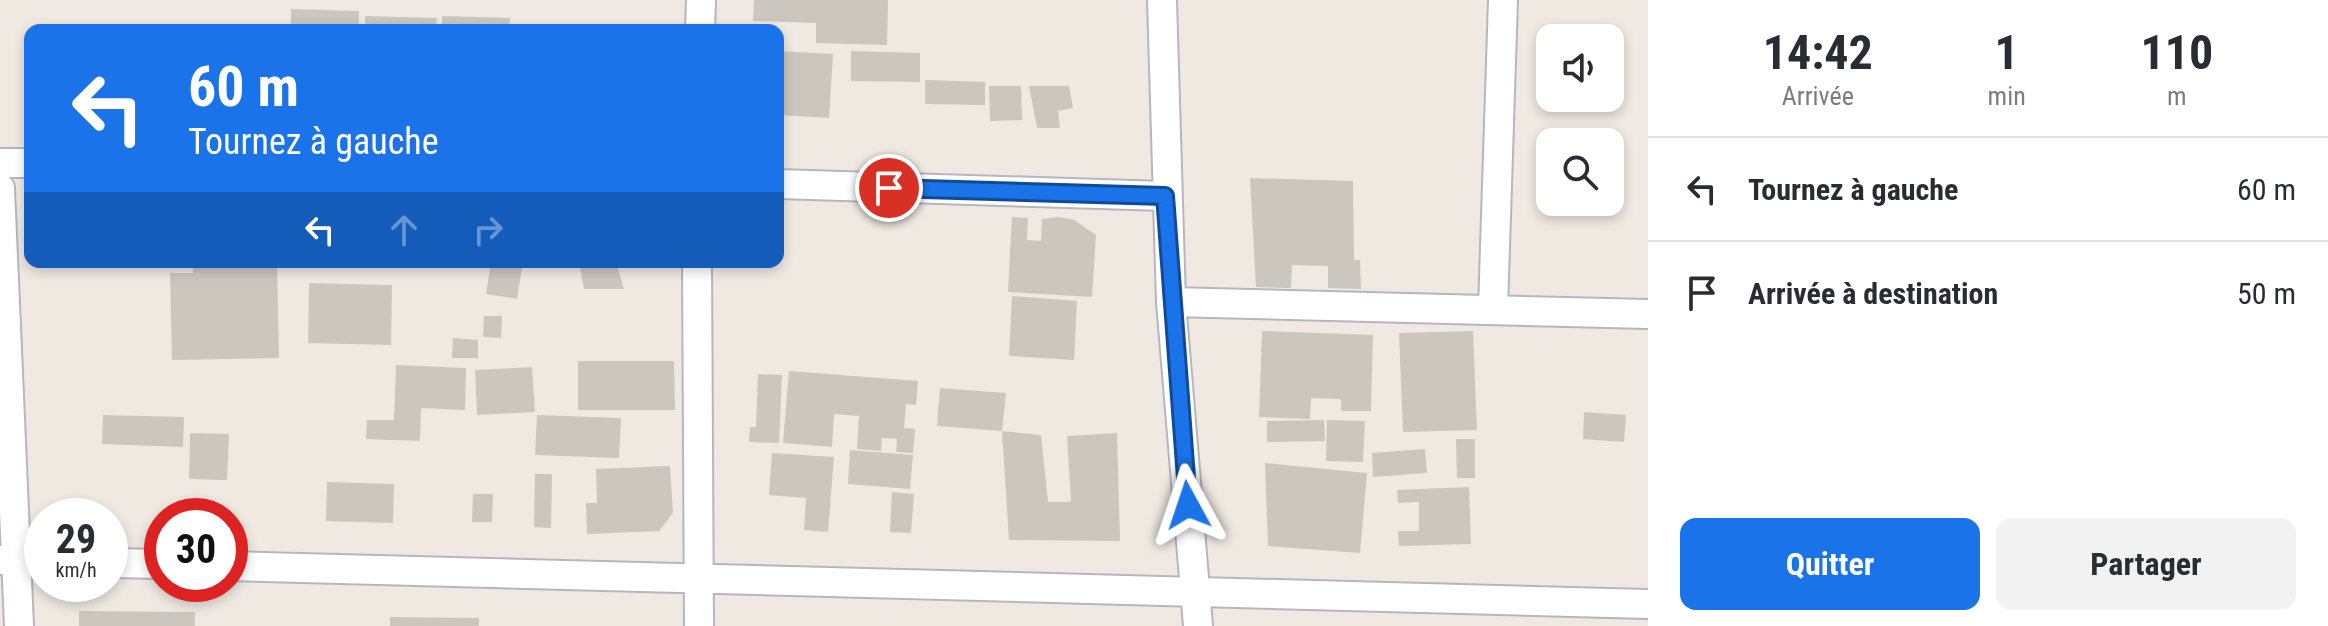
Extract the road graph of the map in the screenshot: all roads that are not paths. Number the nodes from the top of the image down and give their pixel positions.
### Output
1 (701, 0) edge
2 (1162, 0) edge
3 (1503, 0) edge
4 (700, 24) edge
5 (0, 163) edge
6 (24, 163) edge
7 (784, 184) edge
8 (0, 188) edge
9 (1165, 196) junction
10 (697, 268) edge
11 (1171, 302) junction
12 (1493, 309) junction
13 (1648, 314) edge
14 (19, 560) edge
15 (248, 566) edge
16 (699, 579) junction
17 (1195, 592) junction
18 (1648, 604) edge
19 (19, 626) edge
20 (699, 626) edge
21 (1198, 626) edge

1 - 4 street
2 - 9 street
3 - 12 street
5 - 6 street
7 - 9 street
8 - 14 street
9 - 11 street
10 - 16 street
11 - 12 street
11 - 17 street
12 - 13 street
14 - 19 street
15 - 16 street
16 - 17 street
16 - 20 street
17 - 18 street
17 - 21 street

